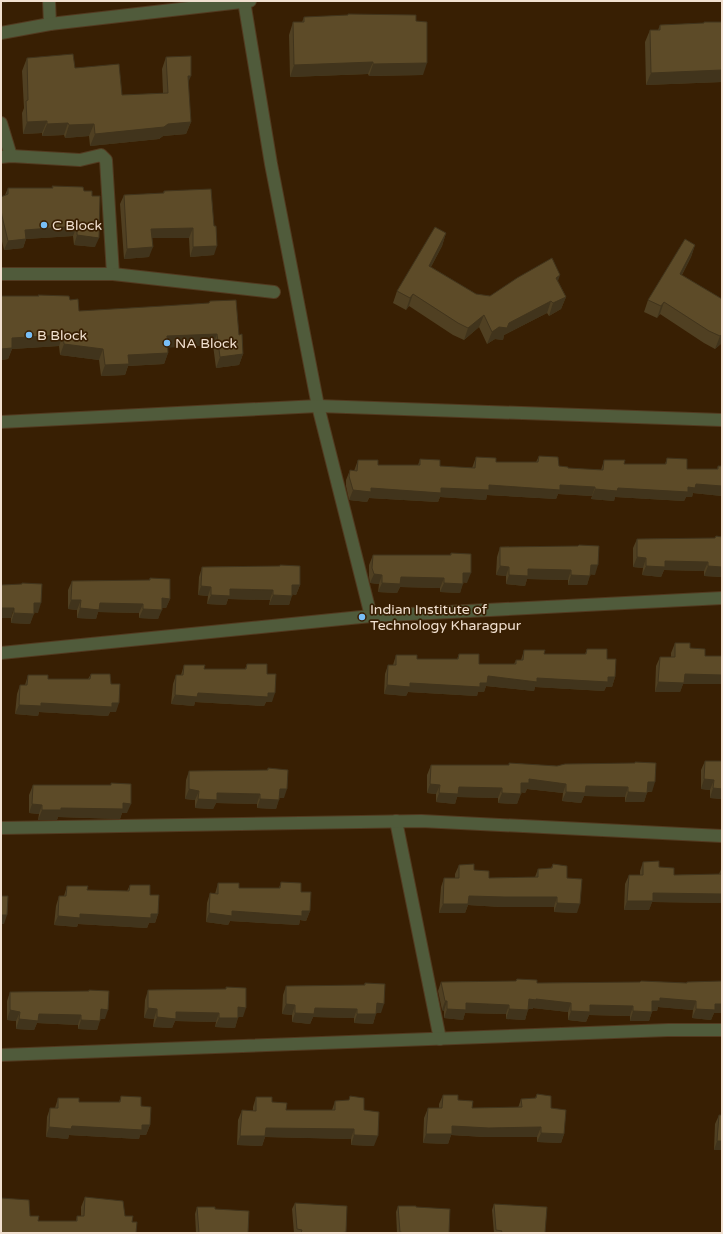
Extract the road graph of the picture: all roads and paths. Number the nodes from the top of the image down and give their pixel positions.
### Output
1 (48, 1) edge
2 (244, 1) edge
3 (250, 1) edge
4 (50, 24) junction
5 (1, 33) edge
6 (1, 123) edge
7 (6, 156) edge
8 (1, 274) edge
9 (113, 274) junction
10 (274, 292) dead end
11 (318, 406) junction
12 (722, 420) edge
13 (1, 422) edge
14 (722, 598) edge
15 (371, 616) junction
16 (1, 653) edge
17 (396, 821) junction
18 (1, 828) edge
19 (722, 836) edge
20 (722, 1030) edge
21 (440, 1039) junction
22 (1, 1055) edge

1 - 4 street
2 - 3 street
2 - 4 street
2 - 11 street
4 - 5 street
6 - 7 street
7 - 9 street
8 - 9 street
9 - 10 street
11 - 12 street
11 - 13 street
11 - 15 street
14 - 15 street
15 - 16 street
17 - 18 street
17 - 19 street
17 - 21 street
20 - 21 street
21 - 22 street

